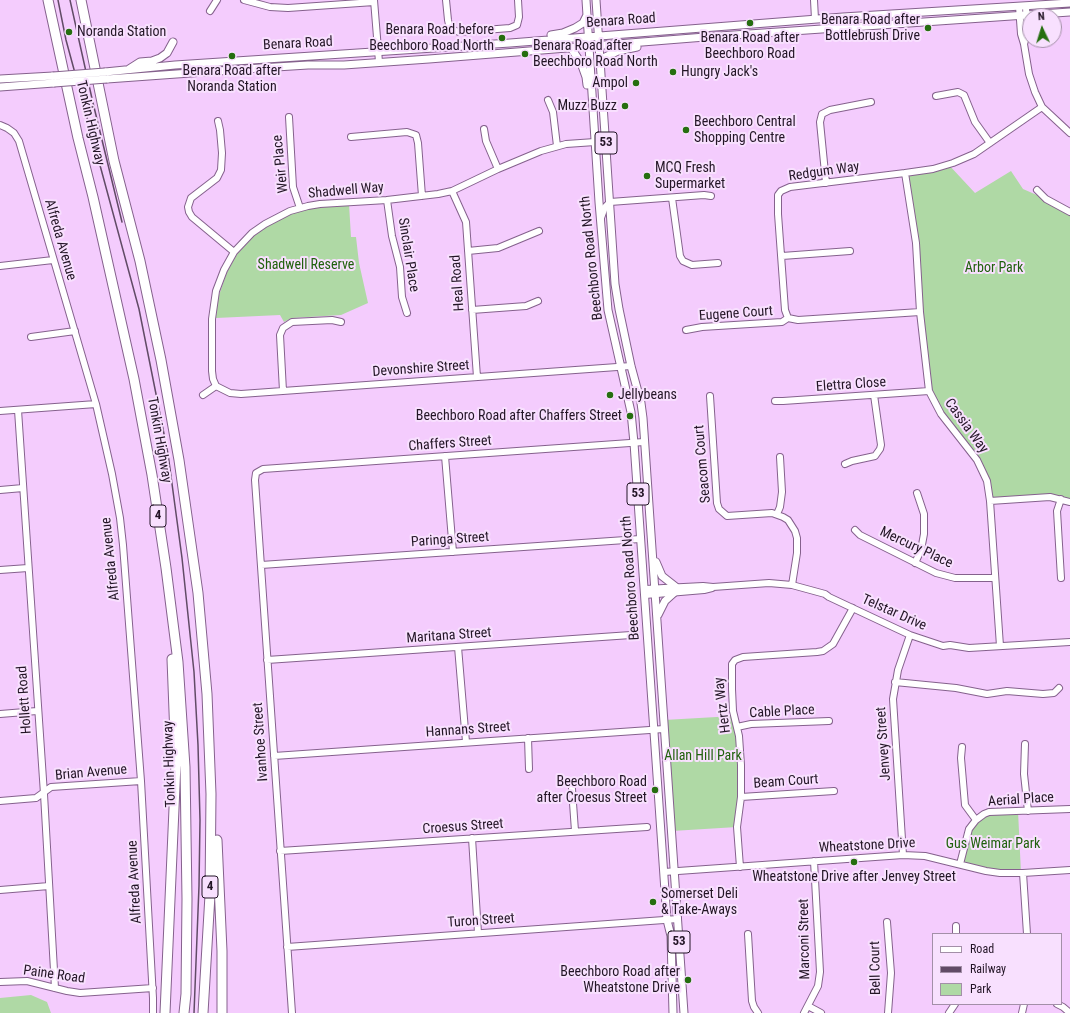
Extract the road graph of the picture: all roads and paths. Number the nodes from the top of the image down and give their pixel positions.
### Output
1 (48, 0) edge
2 (81, 0) edge
3 (217, 0) edge
4 (244, 0) edge
5 (446, 0) edge
6 (518, 0) edge
7 (586, 0) edge
8 (596, 0) edge
9 (814, 0) edge
10 (374, 1) edge
11 (1070, 3) edge
12 (1022, 6) joint
13 (210, 11) dead end
14 (923, 13) junction
15 (587, 15) junction
16 (1022, 15) edge
17 (815, 19) junction
18 (924, 22) junction
19 (816, 29) junction
20 (664, 31) junction
21 (705, 33) junction
22 (599, 35) junction
23 (589, 36) junction
24 (173, 42) dead end
25 (510, 43) junction
26 (657, 43) junction
27 (589, 46) junction
28 (599, 46) junction
29 (450, 47) junction
30 (571, 48) junction
31 (1025, 48) edge
32 (378, 52) junction
33 (484, 55) junction
34 (276, 59) junction
35 (379, 62) junction
36 (600, 63) junction
37 (175, 65) junction
38 (308, 65) junction
39 (260, 68) junction
40 (127, 70) junction
41 (106, 76) junction
42 (0, 78) edge
43 (54, 79) junction
44 (0, 87) edge
45 (936, 96) dead end
46 (548, 100) dead end
47 (871, 102) dead end
48 (1042, 107) junction
49 (289, 118) dead end
50 (594, 118) junction
51 (218, 121) dead end
52 (0, 125) edge
53 (605, 128) junction
54 (484, 129) dead end
55 (1070, 133) edge
56 (351, 137) dead end
57 (595, 142) junction
58 (990, 143) junction
59 (557, 146) junction
60 (606, 154) junction
61 (498, 169) junction
62 (905, 173) junction
63 (826, 183) junction
64 (452, 190) junction
65 (598, 190) junction
66 (1037, 190) dead end
67 (422, 196) junction
68 (711, 196) dead end
69 (672, 198) junction
70 (387, 200) junction
71 (610, 202) junction
72 (300, 208) junction
73 (1070, 212) edge
74 (601, 219) junction
75 (539, 231) dead end
76 (468, 251) junction
77 (850, 251) dead end
78 (234, 252) junction
79 (782, 256) junction
80 (53, 260) junction
81 (718, 263) dead end
82 (0, 266) edge
83 (538, 301) dead end
84 (472, 310) junction
85 (920, 312) junction
86 (407, 313) dead end
87 (788, 318) junction
88 (341, 322) dead end
89 (686, 330) dead end
90 (75, 331) junction
91 (31, 337) dead end
92 (631, 366) junction
93 (621, 367) junction
94 (477, 377) junction
95 (216, 386) junction
96 (283, 391) junction
97 (929, 391) junction
98 (203, 395) dead end
99 (874, 395) junction
100 (710, 396) dead end
101 (775, 400) dead end
102 (96, 404) junction
103 (18, 410) junction
104 (0, 411) edge
105 (644, 442) junction
106 (634, 443) junction
107 (445, 456) junction
108 (780, 457) dead end
109 (845, 464) dead end
110 (258, 471) joint
111 (23, 488) junction
112 (0, 490) edge
113 (917, 493) dead end
114 (1061, 499) junction
115 (990, 501) junction
116 (1070, 502) edge
117 (777, 514) junction
118 (855, 530) dead end
119 (640, 539) junction
120 (653, 550) junction
121 (453, 552) junction
122 (915, 563) junction
123 (261, 565) junction
124 (28, 568) junction
125 (0, 570) edge
126 (995, 578) junction
127 (1061, 578) dead end
128 (792, 585) junction
129 (169, 590) junction
130 (676, 590) junction
131 (656, 591) junction
132 (645, 592) junction
133 (853, 608) junction
134 (657, 617) junction
135 (631, 635) dead end
136 (910, 635) junction
137 (1070, 642) edge
138 (1000, 646) junction
139 (458, 647) junction
140 (267, 660) junction
141 (895, 682) junction
142 (1059, 688) dead end
143 (37, 711) junction
144 (0, 714) edge
145 (829, 721) dead end
146 (737, 727) junction
147 (664, 729) junction
148 (654, 730) junction
149 (528, 738) junction
150 (466, 742) junction
151 (1025, 744) dead end
152 (962, 747) dead end
153 (274, 756) junction
154 (210, 761) junction
155 (529, 769) dead end
156 (141, 781) junction
157 (572, 790) dead end
158 (834, 791) dead end
159 (44, 794) junction
160 (741, 797) junction
161 (0, 801) edge
162 (1070, 809) edge
163 (1028, 811) junction
164 (976, 820) junction
165 (647, 827) dead end
166 (575, 832) junction
167 (472, 838) junction
168 (280, 851) junction
169 (903, 855) junction
170 (814, 861) junction
171 (960, 864) junction
172 (740, 867) junction
173 (1070, 870) edge
174 (664, 872) junction
175 (674, 872) junction
176 (1023, 873) junction
177 (49, 886) junction
178 (0, 890) edge
179 (678, 919) junction
180 (667, 920) junction
181 (887, 922) dead end
182 (956, 926) dead end
183 (478, 933) junction
184 (956, 933) edge
185 (1027, 933) edge
186 (748, 934) dead end
187 (287, 947) junction
188 (0, 982) edge
189 (54, 988) junction
190 (153, 988) junction
191 (1059, 1005) edge
192 (808, 1006) junction
193 (153, 1013) edge
194 (165, 1013) edge
195 (184, 1013) edge
196 (203, 1013) edge
197 (222, 1013) edge
198 (292, 1013) edge
199 (673, 1013) edge
200 (684, 1013) edge
201 (758, 1013) edge
202 (804, 1013) edge
203 (821, 1013) edge
204 (888, 1013) edge
205 (1070, 1013) edge

1 - 129 highway, Tonkin Highway / 4
2 - 154 highway, Tonkin Highway / 4
3 - 13 street
4 - 10 street
5 - 6 street
7 - 15 main road, Beechboro Road North / 53
8 - 22 main road, Beechboro Road North / 53
9 - 17 street
10 - 32 street
11 - 12 main road, Benara Road
12 - 14 main road, Benara Road
14 - 17 main road, Benara Road
14 - 18 main road
15 - 23 main road, Beechboro Road North / 53
15 - 25 main road
16 - 18 main road, Benara Road
17 - 19 main road
17 - 21 main road, Benara Road
18 - 19 main road, Benara Road
19 - 21 main road, Benara Road
20 - 21 main road, Benara Road
20 - 22 main road, Benara Road
20 - 26 main road
21 - 26 main road, Benara Road
22 - 23 main road, Benara Road
22 - 28 main road, Beechboro Road North / 53
23 - 25 main road, Benara Road
23 - 27 main road, Beechboro Road North / 53
24 - 40 main road
25 - 29 main road, Benara Road
26 - 28 main road, Benara Road
26 - 36 main road
27 - 28 main road, Benara Road
27 - 30 main road, Benara Road
27 - 50 main road, Beechboro Road North / 53
28 - 36 main road, Beechboro Road North / 53
29 - 32 main road, Benara Road
29 - 33 main road
30 - 33 main road, Benara Road
30 - 50 main road
31 - 48 street
32 - 34 main road, Benara Road
32 - 35 street
33 - 35 main road, Benara Road
34 - 37 main road, Benara Road
34 - 38 main road
35 - 38 main road, Benara Road
36 - 53 main road, Beechboro Road North / 53
37 - 39 main road, Benara Road
37 - 40 main road, Benara Road
38 - 39 main road, Benara Road
39 - 41 main road, Benara Road
40 - 41 main road, Benara Road
41 - 43 main road, Benara Road, bridge
42 - 43 main road, Benara Road
43 - 44 main road, Benara Road
45 - 58 street
46 - 59 street
47 - 63 street
48 - 55 street
48 - 58 street, Redgum Way
49 - 72 street, Weir Place
50 - 57 main road, Beechboro Road North / 53
51 - 78 street
52 - 80 street, Alfreda Avenue
53 - 57 street
53 - 60 main road, Beechboro Road North / 53
54 - 61 street
56 - 67 street
57 - 59 street, Shadwell Way
57 - 60 street
57 - 65 main road, Beechboro Road North / 53
58 - 62 street, Redgum Way
59 - 61 street, Shadwell Way
60 - 71 main road, Beechboro Road North / 53
61 - 64 street, Shadwell Way
62 - 63 street, Redgum Way
62 - 85 street, Cassia Way
63 - 79 street, Redgum Way
64 - 67 street, Shadwell Way
64 - 76 street, Heal Road
65 - 71 street
65 - 74 main road, Beechboro Road North / 53
66 - 73 street
67 - 70 street, Shadwell Way
68 - 69 street
69 - 71 street
69 - 81 street
70 - 72 street, Shadwell Way
70 - 86 street, Sinclair Place
71 - 74 street
71 - 92 main road, Beechboro Road North / 53
72 - 78 street, Shadwell Way
74 - 93 main road, Beechboro Road North / 53
75 - 76 street
76 - 84 street, Heal Road
77 - 79 street
78 - 95 street, Shadwell Way
79 - 87 street, Redgum Way
80 - 82 street
80 - 90 street, Alfreda Avenue
83 - 84 street
84 - 94 street, Heal Road
85 - 87 street
85 - 97 street, Cassia Way
87 - 89 street, Eugene Court
88 - 96 street
90 - 91 street
90 - 102 street, Alfreda Avenue
92 - 93 street, Devonshire Street
92 - 105 main road, Beechboro Road North / 53
93 - 94 street, Devonshire Street
93 - 106 main road, Beechboro Road North / 53
94 - 96 street, Devonshire Street
95 - 96 street, Devonshire Street
95 - 98 street
97 - 99 street, Elettra Close
97 - 115 street, Cassia Way
99 - 101 street, Elettra Close
99 - 109 street
100 - 117 street, Seacom Court
102 - 103 street
102 - 156 street, Alfreda Avenue
103 - 104 street
103 - 111 street, Hollett Road
105 - 106 street, Chaffers Street
105 - 120 main road, Beechboro Road North / 53
106 - 107 street, Chaffers Street
106 - 119 main road, Beechboro Road North / 53
107 - 110 street, Chaffers Street
107 - 121 street
108 - 117 street
110 - 123 street, Ivanhoe Street
111 - 112 street
111 - 124 street, Hollett Road
113 - 122 street
114 - 115 street
114 - 116 street
114 - 127 street
115 - 126 street, Cassia Way
117 - 128 street
118 - 122 street, Mercury Place
119 - 121 street, Paringa Street
119 - 132 main road, Beechboro Road North / 53
120 - 130 main road
120 - 131 main road, Beechboro Road North / 53
121 - 123 street, Paringa Street
122 - 126 street, Mercury Place
123 - 140 street, Ivanhoe Street
124 - 125 street
124 - 143 street, Hollett Road
126 - 138 street, Cassia Way
128 - 130 street, Telstar Drive
128 - 133 street, Telstar Drive
129 - 194 highway
129 - 195 highway, Tonkin Highway / 4
130 - 131 street, Telstar Drive
130 - 134 main road
131 - 132 street, Telstar Drive
131 - 134 main road, Beechboro Road North / 53
132 - 148 main road, Beechboro Road North / 53
133 - 136 street, Telstar Drive
133 - 146 street, Hertz Way
134 - 147 main road, Beechboro Road North / 53
135 - 139 street, Maritana Street
136 - 138 street, Telstar Drive
136 - 141 street, Jenvey Street
137 - 138 street, Telstar Drive
139 - 140 street, Maritana Street
139 - 150 street
140 - 153 street, Ivanhoe Street
141 - 142 street
141 - 169 street, Jenvey Street
143 - 144 street
143 - 159 street, Hollett Road
145 - 146 street, Cable Place
146 - 160 street, Hertz Way
147 - 148 street, Hannans Street
147 - 175 main road, Beechboro Road North / 53
148 - 149 street, Hannans Street
148 - 174 main road, Beechboro Road North / 53
149 - 150 street, Hannans Street
149 - 155 street
150 - 153 street, Hannans Street
151 - 163 street
152 - 164 street
153 - 168 street, Ivanhoe Street
154 - 196 highway, Tonkin Highway / 4
154 - 197 highway
156 - 159 street, Brian Avenue
156 - 190 street, Alfreda Avenue
157 - 166 street
158 - 160 street, Beam Court
159 - 161 street, Brian Avenue
159 - 177 street, Hollett Road
160 - 172 street, Hertz Way
162 - 163 street, Aerial Place
163 - 164 street, Aerial Place
164 - 171 street, Aerial Place
165 - 166 street, Croesus Street
166 - 167 street, Croesus Street
167 - 168 street, Croesus Street
167 - 183 street
168 - 187 street, Ivanhoe Street
169 - 170 street, Wheatstone Drive
169 - 171 street, Wheatstone Drive
170 - 172 street, Wheatstone Drive
170 - 192 street, Marconi Street
171 - 176 street, Wheatstone Drive
172 - 175 street, Wheatstone Drive
173 - 176 street, Wheatstone Drive
174 - 175 street, Wheatstone Drive
174 - 180 main road, Beechboro Road North / 53
175 - 179 main road, Beechboro Road North / 53
176 - 185 street
177 - 178 street
177 - 189 street, Hollett Road
179 - 180 street, Turon Street
179 - 200 main road, Beechboro Road North / 53
180 - 183 street, Turon Street
180 - 199 main road, Beechboro Road North / 53
181 - 204 street, Bell Court
182 - 184 street
183 - 187 street, Turon Street
186 - 201 street
187 - 198 street, Ivanhoe Street
188 - 189 street, Paine Road
189 - 190 street, Paine Road
190 - 193 street, Alfreda Avenue
191 - 205 street
192 - 202 street, Marconi Street
192 - 203 street

